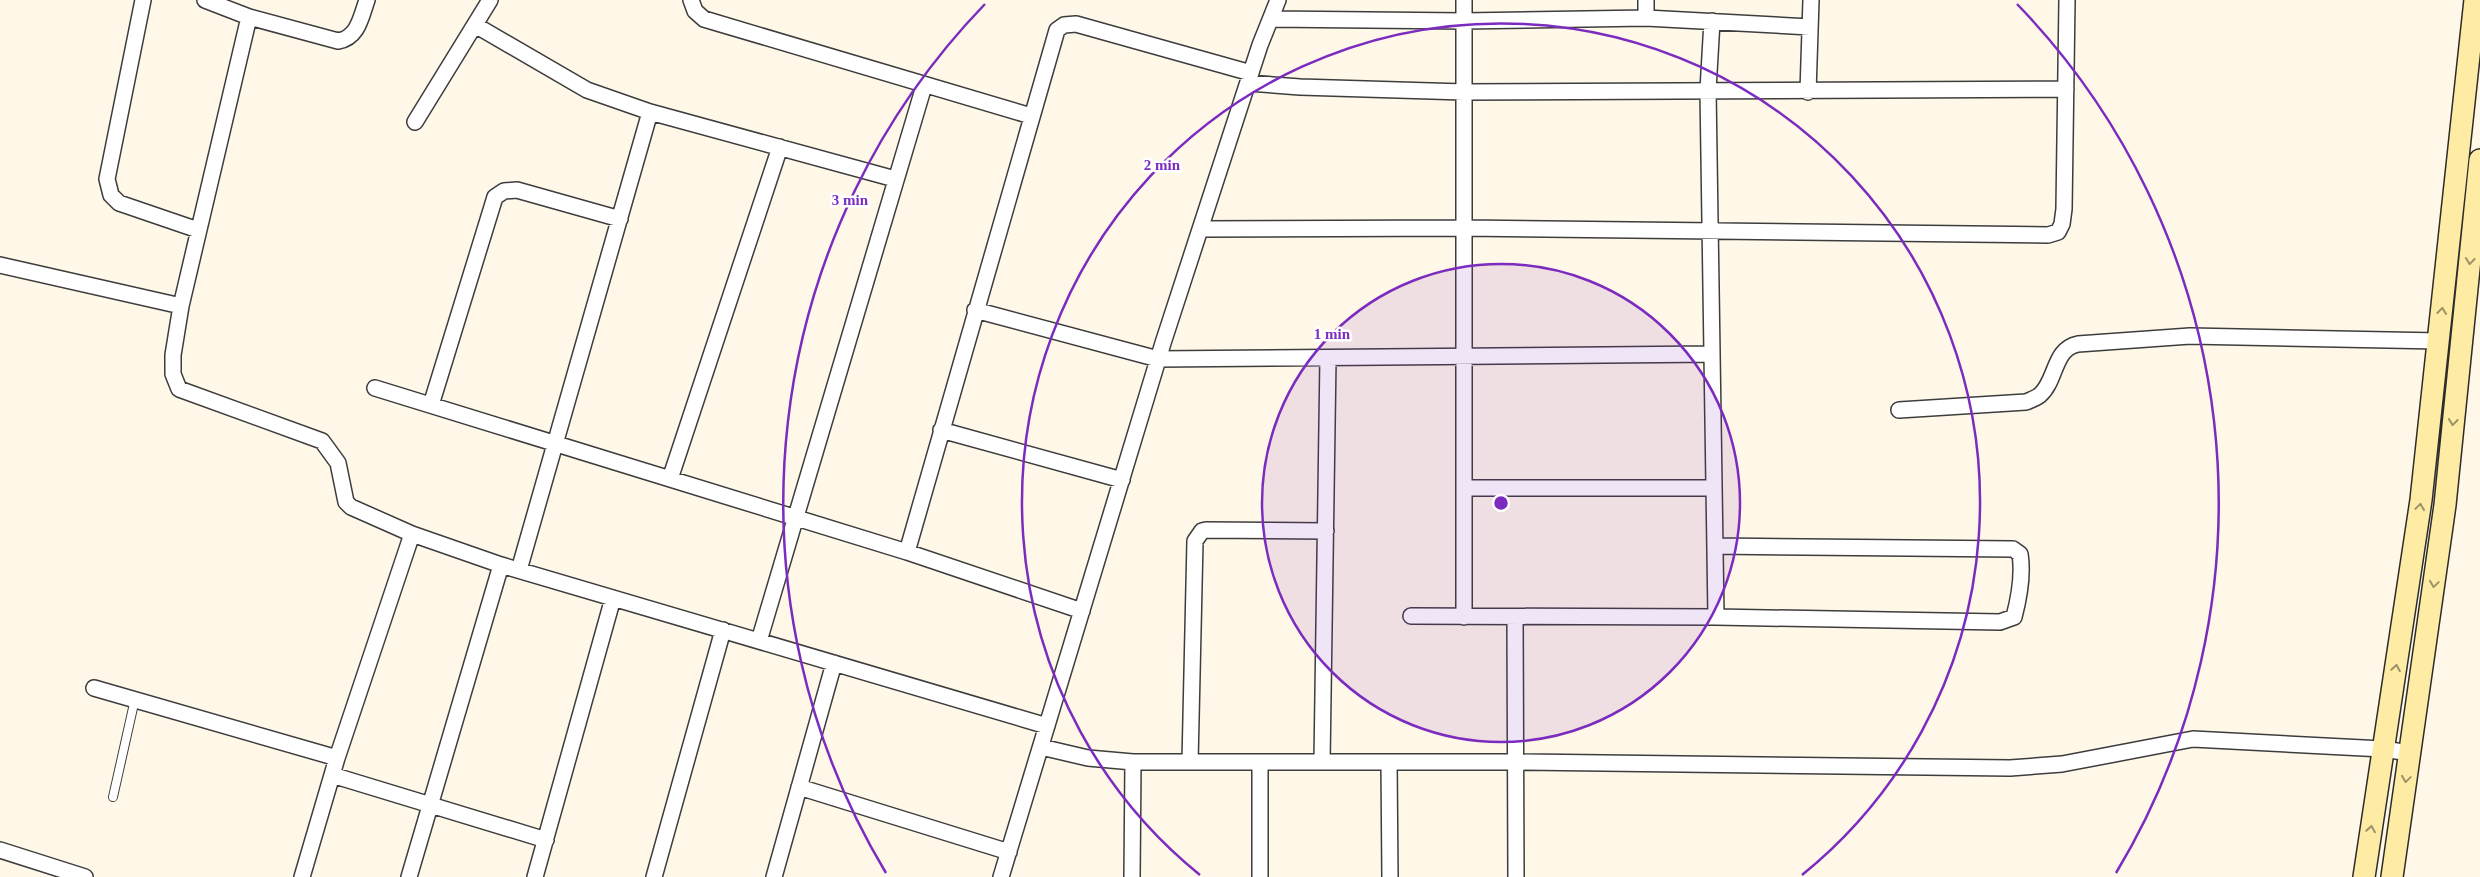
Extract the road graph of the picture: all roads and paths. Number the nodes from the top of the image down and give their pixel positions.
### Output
1 (143, 0) edge
2 (205, 0) edge
3 (367, 0) edge
4 (490, 0) edge
5 (691, 0) edge
6 (1278, 0) edge
7 (1464, 0) edge
8 (1646, 0) edge
9 (1811, 0) edge
10 (2067, 0) edge
11 (2475, 0) edge
12 (250, 17) junction
13 (1646, 18) junction
14 (1271, 19) junction
15 (1464, 21) junction
16 (1712, 21) junction
17 (475, 24) junction
18 (1810, 27) junction
19 (1250, 78) junction
20 (924, 86) junction
21 (2066, 89) junction
22 (1708, 90) junction
23 (1464, 92) junction
24 (1808, 92) junction
25 (650, 112) junction
26 (1031, 116) junction
27 (415, 122) dead end
28 (780, 147) junction
29 (2480, 160) edge
30 (895, 180) junction
31 (620, 219) junction
32 (1464, 228) junction
33 (1201, 229) junction
34 (198, 230) junction
35 (1710, 231) junction
36 (0, 265) edge
37 (182, 306) junction
38 (975, 310) junction
39 (2439, 341) junction
40 (1712, 354) junction
41 (1464, 357) junction
42 (1328, 358) junction
43 (1158, 359) junction
44 (376, 388) dead end
45 (431, 405) junction
46 (1899, 410) dead end
47 (941, 430) junction
48 (555, 444) junction
49 (670, 479) junction
50 (1122, 480) junction
51 (1464, 488) junction
52 (1714, 488) junction
53 (795, 517) junction
54 (1326, 531) junction
55 (412, 534) junction
56 (1715, 546) junction
57 (907, 552) junction
58 (501, 565) junction
59 (519, 570) junction
60 (613, 598) junction
61 (1082, 611) junction
62 (1412, 616) dead end
63 (1464, 617) junction
64 (1515, 617) junction
65 (1716, 617) junction
66 (723, 630) junction
67 (759, 641) junction
68 (834, 663) junction
69 (94, 688) dead end
70 (135, 699) junction
71 (1047, 726) junction
72 (1041, 747) junction
73 (2384, 749) junction
74 (2410, 753) junction
75 (337, 758) junction
76 (1133, 762) junction
77 (1190, 762) junction
78 (1260, 762) junction
79 (1322, 762) junction
80 (1389, 762) junction
81 (1515, 762) junction
82 (332, 775) junction
83 (799, 787) junction
84 (114, 797) dead end
85 (430, 806) junction
86 (546, 840) junction
87 (0, 850) edge
88 (1009, 852) junction
89 (657, 876) edge
90 (85, 877) edge
91 (302, 877) edge
92 (409, 877) edge
93 (535, 877) edge
94 (774, 877) edge
95 (1001, 877) edge
96 (1132, 877) edge
97 (1260, 877) edge
98 (1390, 877) edge
99 (1516, 877) edge
100 (2364, 877) edge
101 (2392, 877) edge

1 - 34 street
2 - 12 street
3 - 12 street
4 - 17 street
5 - 20 street
6 - 14 street
7 - 15 street
8 - 13 street
9 - 18 street
10 - 21 street
39 -> 11 main road
12 - 34 street
13 - 15 street
13 - 16 street
14 - 15 street
14 - 19 street
15 - 23 street
16 - 18 street
16 - 22 street
17 - 25 street
17 - 27 street
18 - 24 street
19 - 23 street
19 - 26 street
19 - 33 street
20 - 26 street
20 - 30 street
21 - 24 street
21 - 35 street
22 - 23 street
22 - 24 street
22 - 35 street
23 - 32 street
25 - 28 street
25 - 31 street
26 - 38 street
28 - 30 street
28 - 49 street
29 -> 74 main road
30 - 53 street
31 - 45 street
31 - 48 street
32 - 33 street
32 - 35 street
32 - 41 street
33 - 43 street
34 - 37 street
35 - 40 street
36 - 37 street
37 - 55 street
38 - 43 street
38 - 47 street
39 - 46 street
73 -> 39 main road
40 - 41 street
40 - 52 street
41 - 42 street
41 - 51 street
42 - 43 street
42 - 54 street
43 - 50 street
44 - 45 street
45 - 48 street
47 - 50 street
47 - 57 street
48 - 49 street
48 - 59 street
49 - 53 street
50 - 61 street
51 - 52 street
51 - 63 street
52 - 56 street
53 - 57 street
53 - 67 street
54 - 77 street
54 - 79 street
55 - 58 street
55 - 75 street
56 - 65 street
56 - 65 street
57 - 61 street
58 - 59 street
58 - 85 street
59 - 60 street
60 - 66 street
60 - 86 street
61 - 71 street
62 - 63 street
63 - 64 street
64 - 65 street
64 - 81 street
66 - 67 street
66 - 89 street
67 - 68 street
68 - 71 street
68 - 83 street
69 - 70 street
70 - 75 street
70 - 84 lane
71 - 72 street
72 - 76 street
72 - 88 street
73 - 74 street
73 - 81 street
100 -> 73 main road
74 -> 101 main road
75 - 82 street
76 - 77 street
76 - 96 street
77 - 78 street
78 - 79 street
78 - 97 street
79 - 80 street
80 - 81 street
80 - 98 street
81 - 99 street
82 - 85 street
82 - 91 street
83 - 88 street
83 - 94 street
85 - 86 street
85 - 92 street
86 - 93 street
87 - 90 street
88 - 95 street

